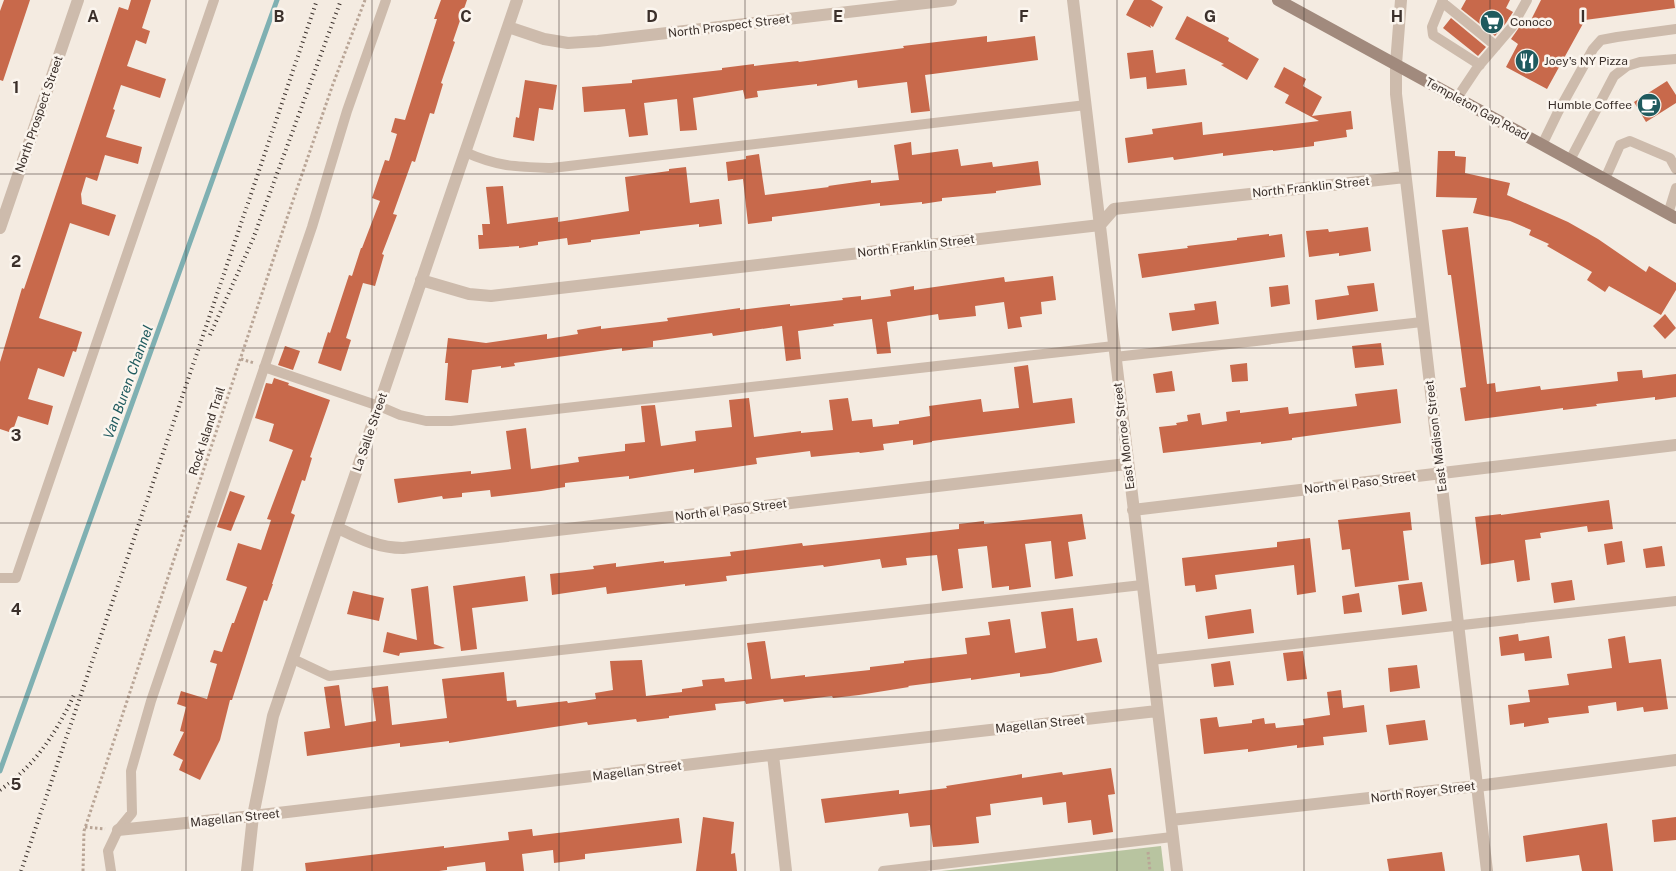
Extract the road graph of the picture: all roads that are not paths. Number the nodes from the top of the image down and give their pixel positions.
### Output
1 (78, 0) edge
2 (214, 0) edge
3 (386, 0) edge
4 (517, 0) edge
5 (951, 0) edge
6 (1073, 0) edge
7 (1278, 0) edge
8 (1401, 0) edge
9 (1527, 0) edge
10 (1442, 1) edge
11 (508, 27) junction
12 (1676, 29) edge
13 (1496, 46) junction
14 (1676, 59) edge
15 (1396, 64) junction
16 (1480, 65) junction
17 (1457, 98) junction
18 (1086, 105) junction
19 (1542, 145) junction
20 (465, 152) junction
21 (1570, 160) junction
22 (1676, 169) edge
23 (1405, 177) junction
24 (1605, 179) junction
25 (1676, 188) edge
26 (1672, 216) edge
27 (1100, 225) junction
28 (0, 228) edge
29 (421, 280) junction
30 (1422, 322) junction
31 (1114, 352) junction
32 (264, 367) junction
33 (379, 406) junction
34 (1676, 445) edge
35 (1127, 464) junction
36 (1440, 473) junction
37 (1133, 510) junction
38 (338, 528) junction
39 (0, 578) edge
40 (1142, 585) junction
41 (1676, 601) edge
42 (1459, 626) junction
43 (293, 659) junction
44 (1151, 660) junction
45 (1156, 711) junction
46 (773, 755) junction
47 (1676, 760) edge
48 (1477, 786) junction
49 (253, 816) junction
50 (1171, 820) junction
51 (118, 830) junction
52 (1172, 837) junction
53 (111, 871) edge
54 (247, 871) edge
55 (786, 871) edge
56 (883, 871) edge
57 (1177, 871) edge
58 (1487, 871) edge

1 - 28 street, North Prospect Street
2 - 39 lane
3 - 32 lane
4 - 11 street, La Salle Street
5 - 11 street, North Prospect Street
6 - 18 street, East Monroe Street
7 - 15 street, Templeton Gap Road
8 - 15 street, East Madison Street
9 - 13 lane
10 - 13 lane
10 - 16 lane
11 - 20 street, La Salle Street
12 - 19 lane
13 - 16 lane
14 - 21 lane
15 - 17 street, Templeton Gap Road
15 - 23 street, East Madison Street
16 - 17 lane
17 - 19 street, Templeton Gap Road
18 - 20 lane
18 - 27 street, East Monroe Street
19 - 21 street, Templeton Gap Road
20 - 29 street, La Salle Street
21 - 24 street, Templeton Gap Road
22 - 24 lane
23 - 27 street, North Franklin Street
23 - 30 street, East Madison Street
24 - 26 street, Templeton Gap Road
25 - 26 lane
27 - 29 street, North Franklin Street
27 - 31 street, East Monroe Street
29 - 33 street, La Salle Street
30 - 31 lane
30 - 36 street, East Madison Street
31 - 33 lane
31 - 35 street, East Monroe Street
32 - 33 lane
32 - 51 lane
33 - 38 street, La Salle Street
34 - 36 street, North el Paso Street
35 - 37 street, East Monroe Street
35 - 38 street, North el Paso Street
36 - 37 street, North el Paso Street
36 - 42 street, East Madison Street
37 - 40 street, East Monroe Street
38 - 43 street, La Salle Street
40 - 43 lane
40 - 44 street, East Monroe Street
41 - 42 lane
42 - 44 lane
42 - 48 street, East Madison Street
43 - 49 street, La Salle Street
44 - 45 street, East Monroe Street
45 - 46 street, Magellan Street
45 - 50 street, East Monroe Street
46 - 49 street, Magellan Street
46 - 55 street
47 - 48 street, North Royer Street
48 - 50 street, North Royer Street
48 - 58 street, East Madison Street
49 - 51 street, Magellan Street
49 - 54 street, La Salle Street
50 - 52 street, East Monroe Street
51 - 53 lane
52 - 56 lane
52 - 57 street, East Monroe Street

